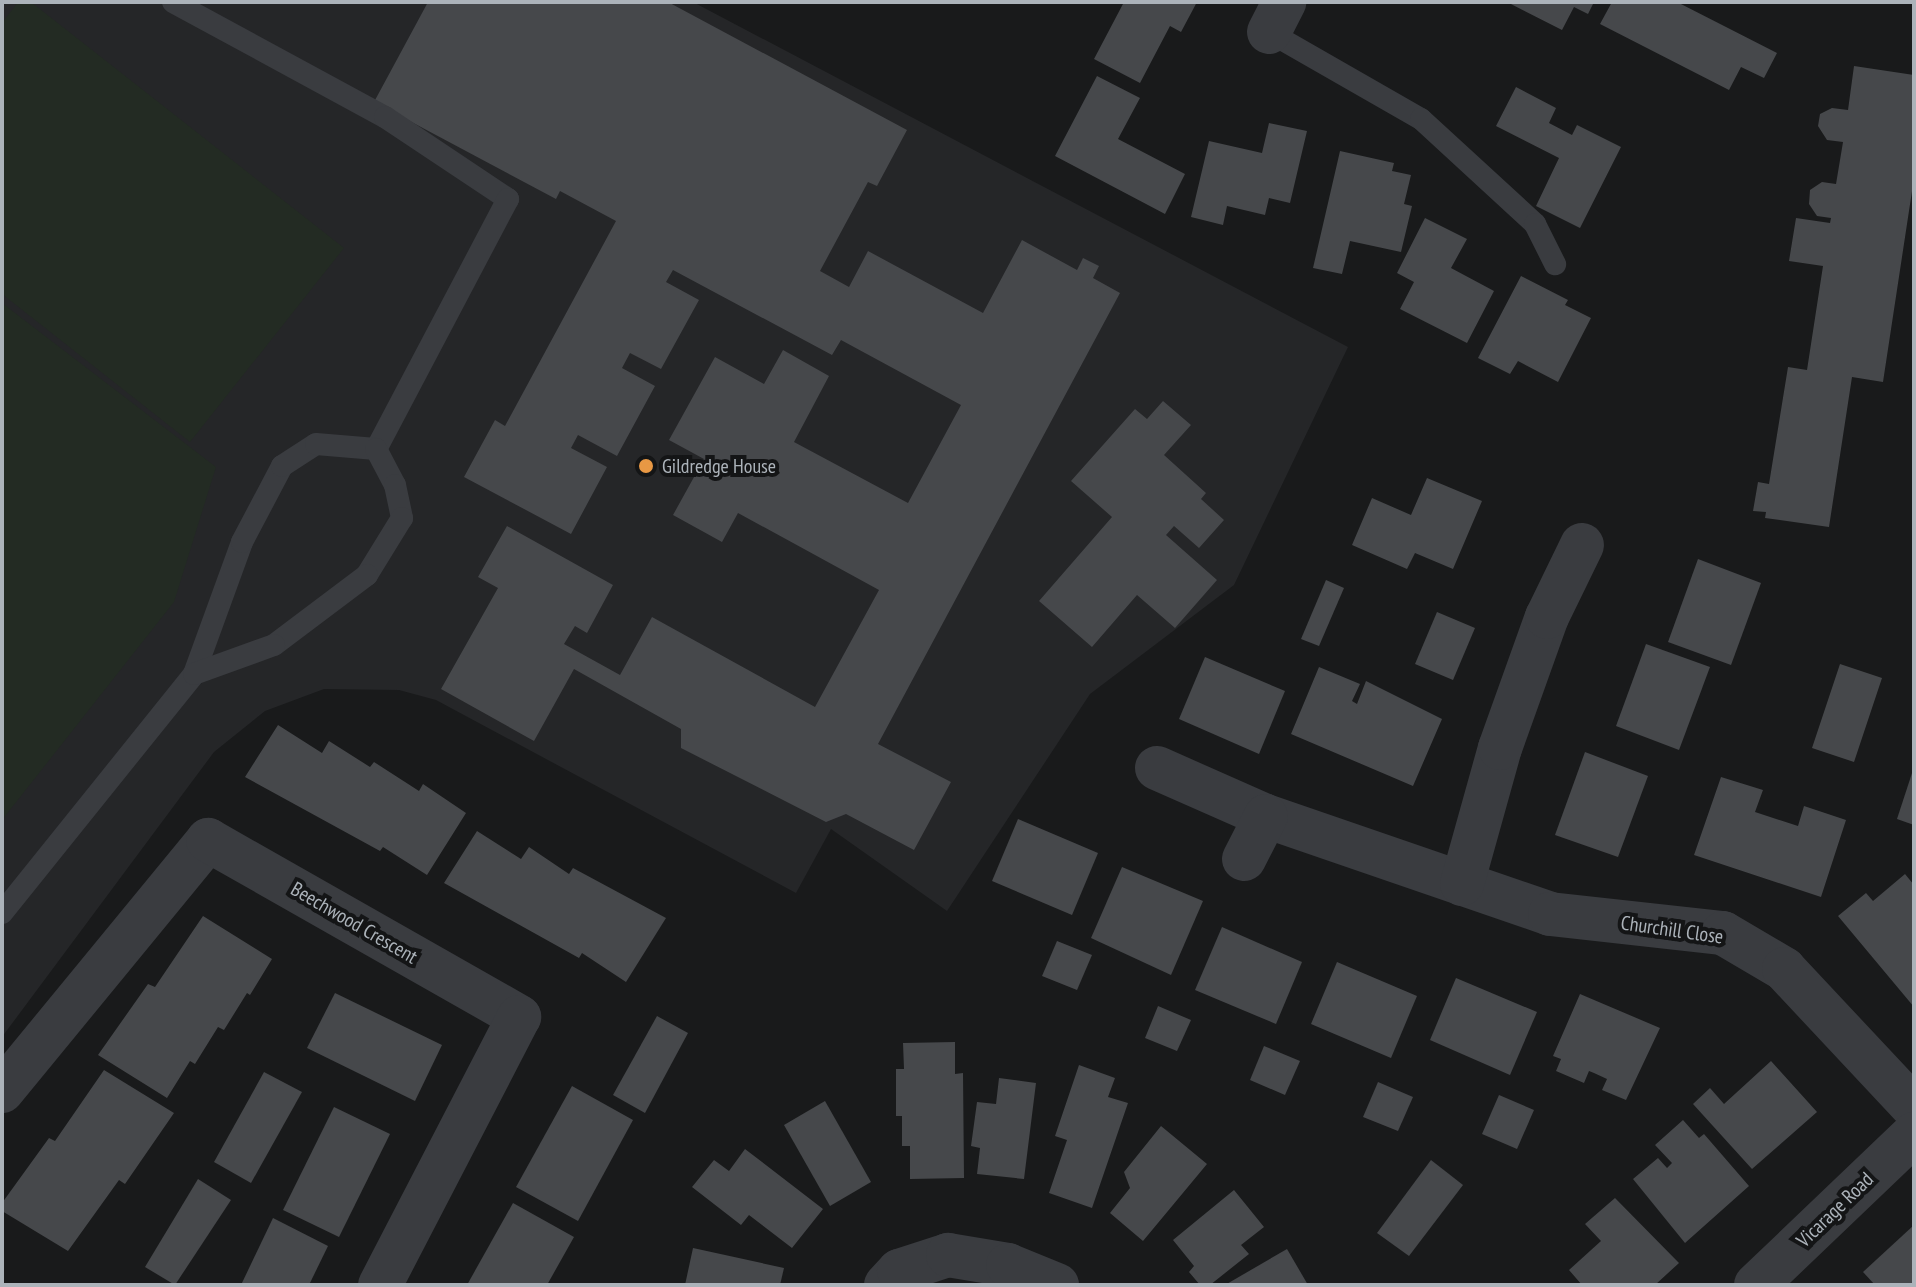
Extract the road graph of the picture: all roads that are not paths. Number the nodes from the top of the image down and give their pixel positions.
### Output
1 (173, 2) edge
2 (1276, 17) edge
3 (1555, 264) dead end
4 (376, 449) junction
5 (1582, 545) dead end
6 (194, 674) junction
7 (1157, 768) dead end
8 (1266, 816) junction
9 (1244, 859) dead end
10 (1462, 884) junction
11 (2, 913) edge
12 (2, 1091) edge
13 (1914, 1108) edge
14 (1914, 1134) edge
15 (380, 1285) edge
16 (886, 1285) edge
17 (1057, 1285) edge
18 (1756, 1285) edge

1 - 4 lane
2 - 3 lane
4 - 6 lane
4 - 6 lane
5 - 10 street
6 - 11 lane
7 - 8 street, Churchill Close
8 - 9 street
8 - 10 street, Churchill Close
10 - 13 street, Churchill Close
12 - 15 street, Beechwood Crescent
14 - 18 street, Vicarage Road
16 - 17 street

